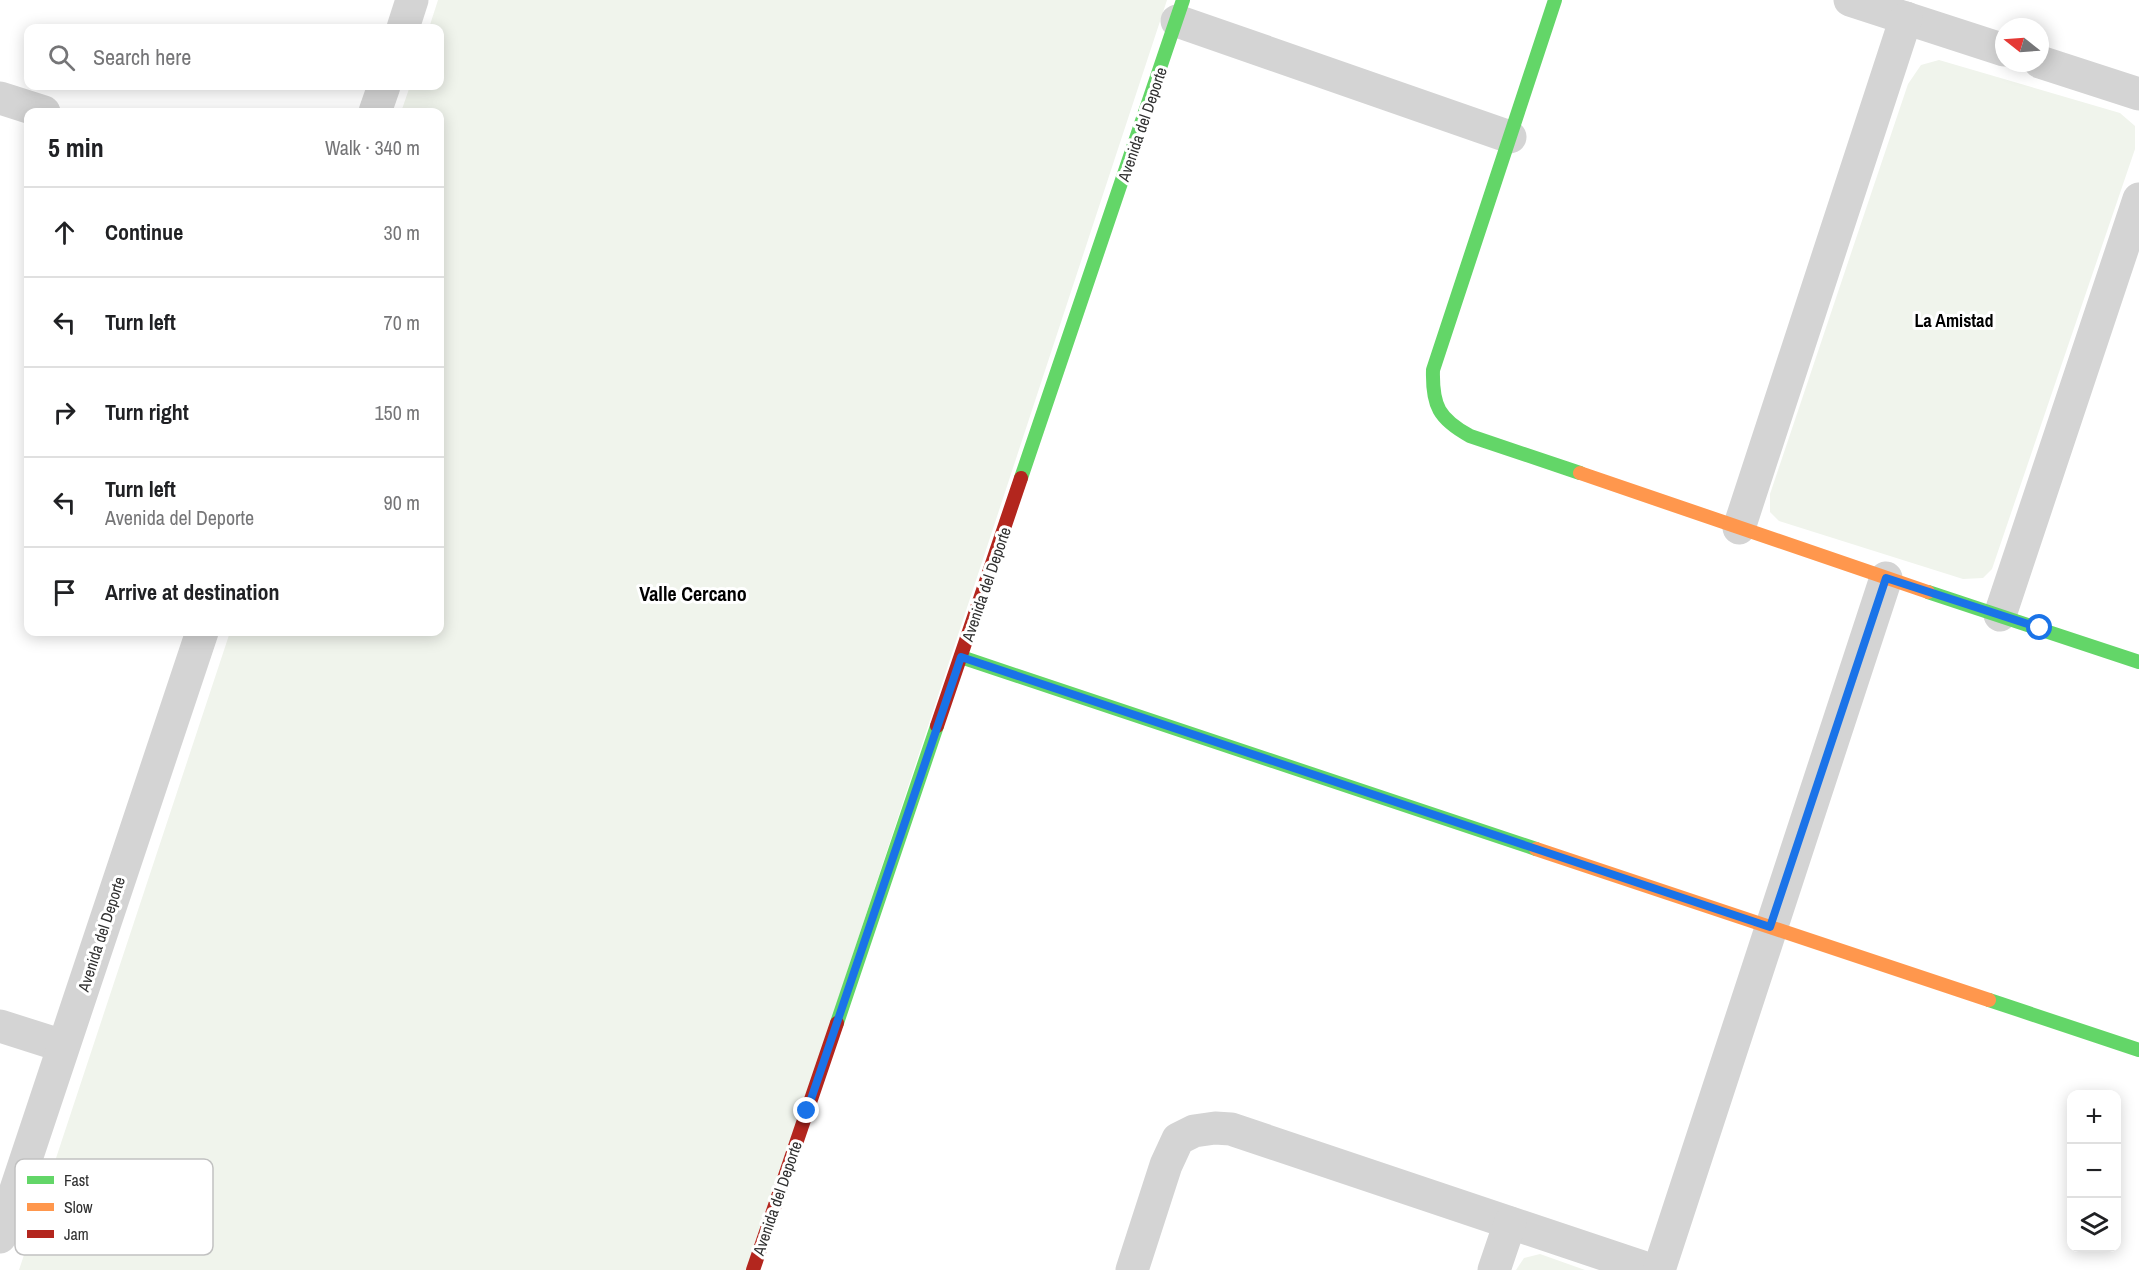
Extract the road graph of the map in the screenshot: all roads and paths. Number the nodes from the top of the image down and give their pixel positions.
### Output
1 (412, 0) edge
2 (1555, 0) edge
3 (1850, 0) edge
4 (1180, 10) edge
5 (1906, 18) junction
6 (404, 24) edge
7 (1995, 47) edge
8 (2049, 65) edge
9 (383, 90) edge
10 (2139, 94) edge
11 (0, 98) edge
12 (31, 108) edge
13 (376, 108) edge
14 (1510, 137) junction
15 (2139, 199) edge
16 (1739, 528) junction
17 (1886, 578) junction
18 (2000, 615) junction
19 (201, 636) edge
20 (961, 657) junction
21 (2139, 662) edge
22 (1770, 927) junction
23 (0, 1026) edge
24 (63, 1046) junction
25 (2139, 1050) edge
26 (26, 1159) edge
27 (15, 1192) edge
28 (1510, 1222) junction
29 (0, 1237) edge
30 (753, 1270) edge
31 (1132, 1270) edge
32 (1494, 1270) edge
33 (1651, 1270) edge
34 (1659, 1270) edge

1 - 6 street
2 - 14 street
3 - 5 street
4 - 14 street
4 - 20 street, Avenida del Deporte
5 - 7 street
5 - 16 street
8 - 10 street
9 - 13 street
11 - 12 street
14 - 16 street
15 - 18 street
16 - 17 street
17 - 18 street
17 - 22 street
18 - 21 street
19 - 24 street, Avenida del Deporte
20 - 22 street
20 - 30 street, Avenida del Deporte
22 - 25 street
22 - 34 street
23 - 24 street
24 - 26 street, Avenida del Deporte
27 - 29 street, Avenida del Deporte
28 - 31 street
28 - 32 street
28 - 33 street

